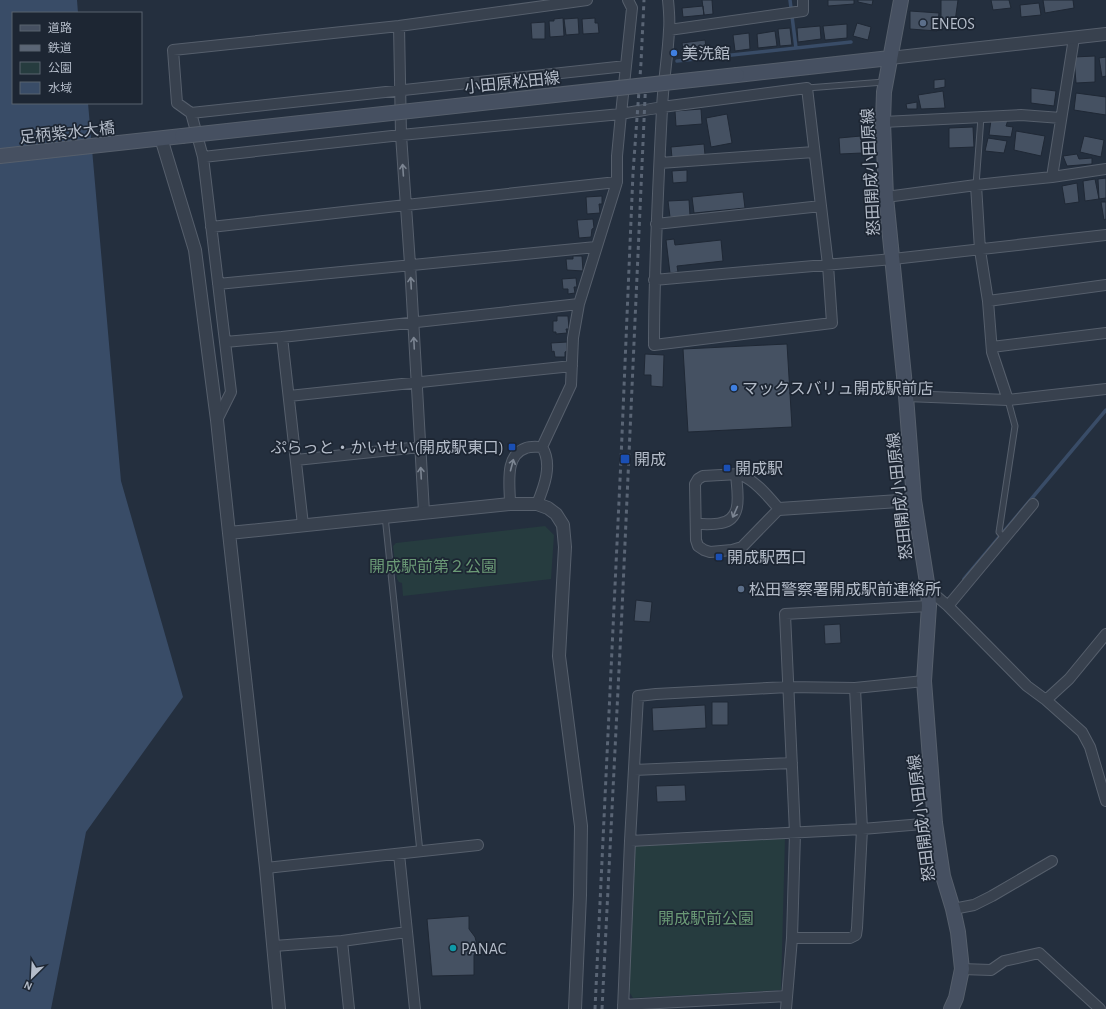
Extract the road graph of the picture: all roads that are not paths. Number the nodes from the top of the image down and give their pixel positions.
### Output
1 (587, 0) edge
2 (628, 0) edge
3 (668, 0) edge
4 (803, 0) edge
5 (902, 0) edge
6 (545, 2) edge
7 (399, 26) junction
8 (669, 30) junction
9 (1106, 34) edge
10 (1074, 38) junction
11 (890, 58) junction
12 (626, 66) junction
13 (885, 82) junction
14 (807, 88) junction
15 (400, 91) junction
16 (662, 107) junction
17 (190, 113) junction
18 (621, 114) junction
19 (981, 117) junction
20 (1061, 118) junction
21 (883, 122) junction
22 (401, 135) junction
23 (161, 138) junction
24 (137, 141) joint
25 (814, 152) junction
26 (0, 156) edge
27 (203, 157) junction
28 (660, 163) junction
29 (1106, 169) edge
30 (1052, 177) junction
31 (617, 182) junction
32 (976, 185) junction
33 (886, 196) junction
34 (406, 205) junction
35 (821, 206) junction
36 (656, 224) junction
37 (211, 227) junction
38 (1106, 235) edge
39 (596, 246) junction
40 (980, 250) junction
41 (893, 259) junction
42 (410, 264) junction
43 (828, 265) junction
44 (654, 280) junction
45 (218, 284) junction
46 (1106, 284) edge
47 (988, 301) junction
48 (579, 304) junction
49 (413, 322) junction
50 (1106, 333) edge
51 (282, 337) junction
52 (225, 342) junction
53 (992, 347) junction
54 (572, 366) junction
55 (416, 383) junction
56 (1106, 389) edge
57 (289, 396) junction
58 (906, 396) junction
59 (1008, 400) junction
60 (217, 420) junction
61 (420, 447) junction
62 (542, 447) junction
63 (296, 460) junction
64 (736, 474) junction
65 (914, 500) junction
66 (510, 504) junction
67 (537, 504) junction
68 (1033, 504) dead end
69 (779, 509) junction
70 (424, 512) junction
71 (385, 516) junction
72 (696, 524) junction
73 (304, 525) junction
74 (229, 533) junction
75 (1001, 535) junction
76 (928, 589) junction
77 (929, 606) junction
78 (948, 606) junction
79 (1106, 634) edge
80 (924, 681) junction
81 (788, 687) junction
82 (854, 688) junction
83 (1046, 700) junction
84 (792, 763) junction
85 (634, 770) junction
86 (1106, 801) edge
87 (936, 823) junction
88 (862, 829) junction
89 (795, 833) junction
90 (630, 841) junction
91 (478, 845) dead end
92 (420, 852) junction
93 (399, 854) junction
94 (1052, 861) dead end
95 (266, 868) junction
96 (953, 909) junction
97 (407, 932) junction
98 (792, 938) junction
99 (342, 941) junction
100 (274, 946) junction
101 (962, 970) junction
102 (787, 996) junction
103 (623, 1007) edge
104 (279, 1009) edge
105 (349, 1009) edge
106 (415, 1009) edge
107 (575, 1009) edge
108 (786, 1009) edge
109 (952, 1009) edge
110 (1100, 1009) edge

1 - 6 street
2 - 12 street
3 - 8 street
4 - 8 street
5 - 11 main road, 怒田開成小田原線
6 - 7 street
7 - 15 street
7 - 17 street
8 - 16 street
9 - 10 street
10 - 11 street
10 - 20 street
11 - 13 main road, 怒田開成小田原線
11 - 23 main road, 小田原松田線, bridge
12 - 15 street
12 - 18 street
13 - 14 lane
13 - 21 main road, 怒田開成小田原線
14 - 16 street
14 - 25 street
15 - 17 street
15 - 22 street
16 - 18 street
16 - 28 street
17 - 27 street
18 - 22 street
18 - 31 street
19 - 20 street
19 - 21 street
19 - 32 lane
20 - 30 street
21 - 33 main road, 怒田開成小田原線
22 - 27 street
34 -> 22 street
23 - 24 main road, 小田原松田線
23 - 60 street
24 - 26 main road, 足柄紫水大橋
25 - 28 street
25 - 35 street
27 - 37 street
28 - 36 street
29 - 30 street
30 - 32 street
31 - 34 street
31 - 39 street
32 - 33 street
32 - 40 street
33 - 41 main road, 怒田開成小田原線
34 - 37 street
34 - 42 street
35 - 36 street
35 - 43 street
36 - 44 street
37 - 45 street
38 - 40 street
39 - 42 street
39 - 48 street
40 - 41 street
40 - 47 street
41 - 43 street
41 - 58 main road, 怒田開成小田原線
42 - 45 street
49 -> 42 street
43 - 44 street
43 - 44 street
45 - 52 street
46 - 47 street
47 - 53 street
48 - 49 street
48 - 54 street
49 - 51 street
55 -> 49 street
50 - 53 street
51 - 52 street
51 - 57 street
52 - 60 street
53 - 59 street
54 - 55 street
54 - 62 street
55 - 57 street
55 - 61 street
56 - 59 street
57 - 63 street
58 - 59 street
58 - 65 main road, 怒田開成小田原線
59 - 75 lane
60 - 74 street
61 - 63 street
70 -> 61 street
66 -> 62 street
62 - 67 street
63 - 73 street
64 - 69 street
64 -> 72 street
64 - 72 street
65 - 69 street
65 - 76 main road, 怒田開成小田原線
66 - 67 street
66 - 70 street
67 - 107 street
68 - 75 street
69 - 72 street
70 - 71 street
71 - 73 street
71 - 92 lane
73 - 74 street
74 - 95 street
75 - 78 street
76 - 77 main road, 怒田開成小田原線
76 - 78 street
77 - 80 main road, 怒田開成小田原線
77 - 81 street
78 - 83 street
79 - 83 street
80 - 82 street
80 - 87 main road, 怒田開成小田原線
81 - 82 street
81 - 84 street
81 - 85 street
82 - 88 street
83 - 86 street
84 - 85 street
84 - 89 street
85 - 90 street
87 - 88 street
87 - 96 main road, 怒田開成小田原線
88 - 89 street
88 - 98 street
89 - 90 street
89 - 98 street
90 - 103 street
91 - 92 street
92 - 93 street
93 - 95 street
93 - 97 street
94 - 96 street
95 - 100 street
96 - 101 main road, 怒田開成小田原線
97 - 99 street
97 - 106 street
98 - 102 street
99 - 100 street
99 - 105 street
100 - 104 street
101 - 109 main road, 怒田開成小田原線
101 - 110 street
102 - 103 street
102 - 108 street

